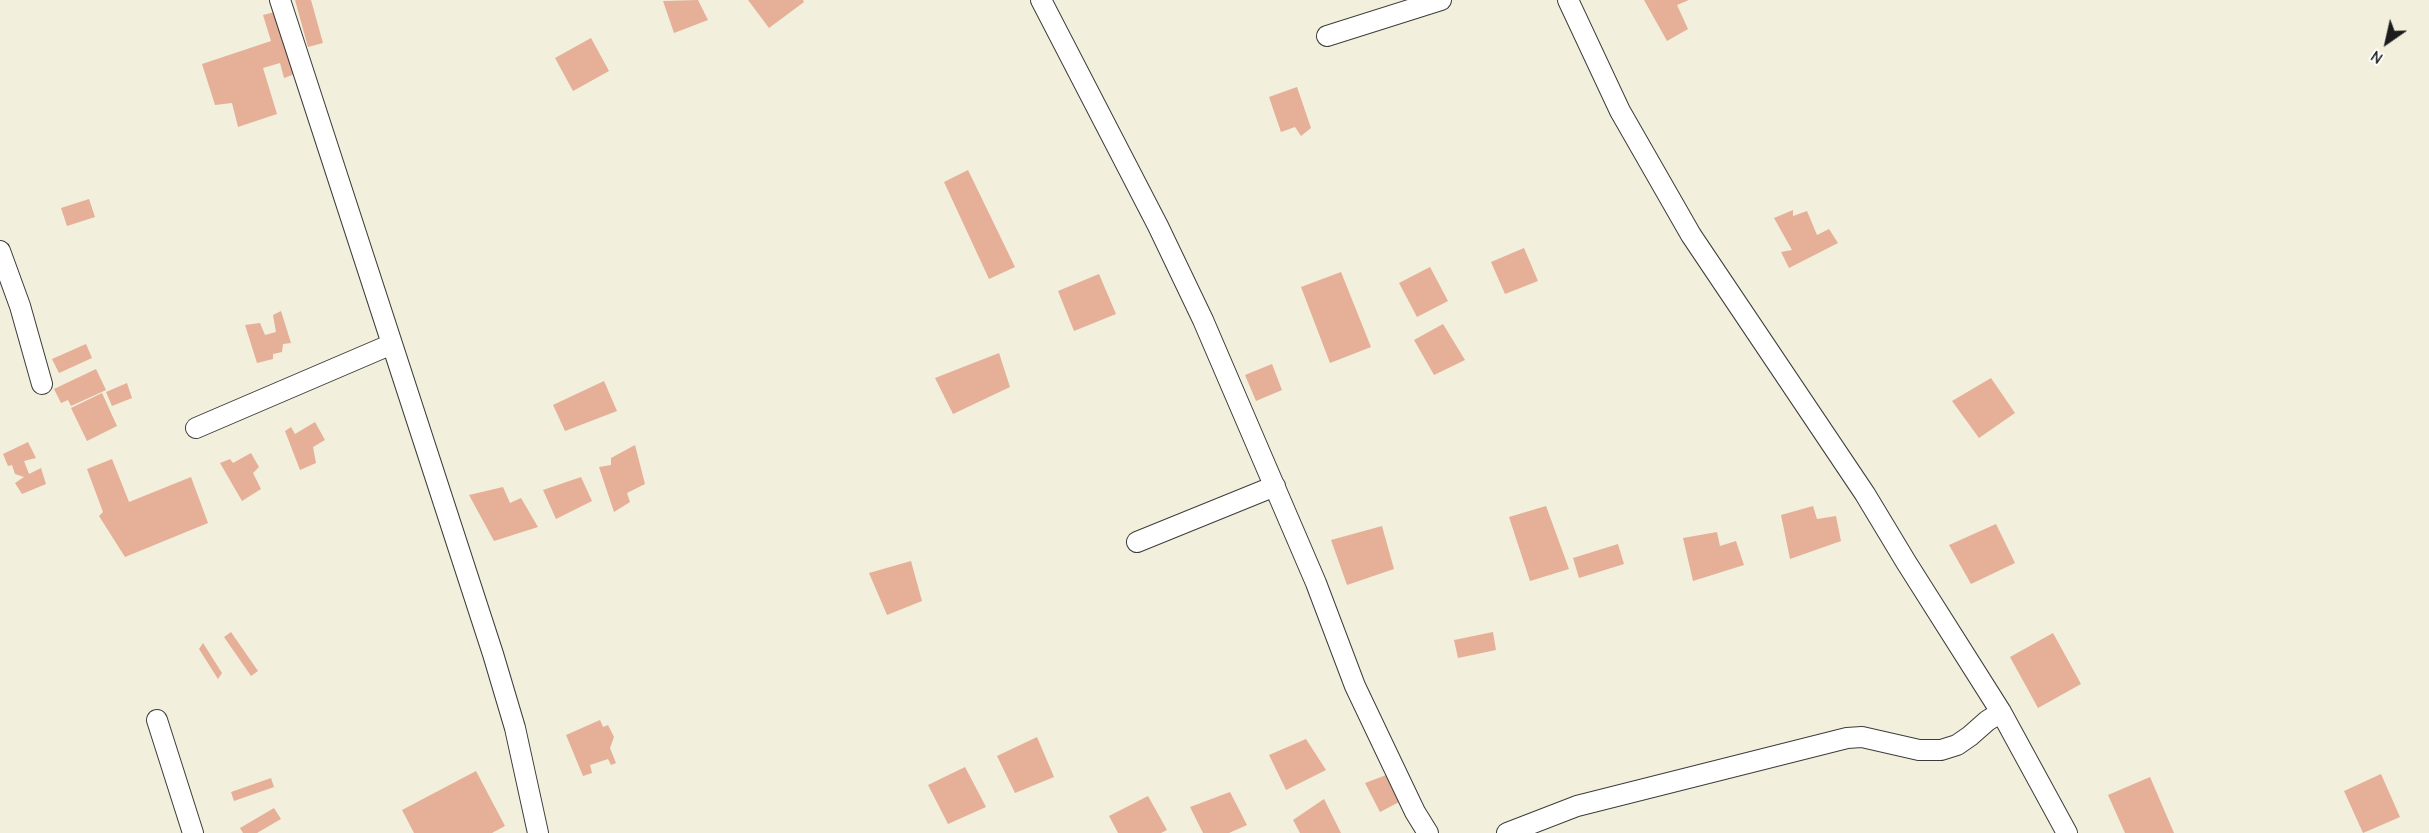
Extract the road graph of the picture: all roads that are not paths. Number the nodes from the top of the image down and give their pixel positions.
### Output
1 (280, 0) edge
2 (1041, 0) edge
3 (1441, 0) edge
4 (1568, 0) edge
5 (1327, 36) dead end
6 (0, 251) edge
7 (392, 344) junction
8 (42, 384) dead end
9 (196, 428) dead end
10 (1275, 486) junction
11 (1137, 542) dead end
12 (2001, 712) junction
13 (157, 720) dead end
14 (534, 832) edge
15 (193, 833) edge
16 (1428, 833) edge
17 (1507, 833) edge
18 (2067, 833) edge

1 - 7 street
2 - 10 street
3 - 5 street
4 - 12 street
6 - 8 street
7 - 9 street
7 - 14 street
10 - 11 street
10 - 16 street
12 - 17 street
12 - 18 street
13 - 15 street

